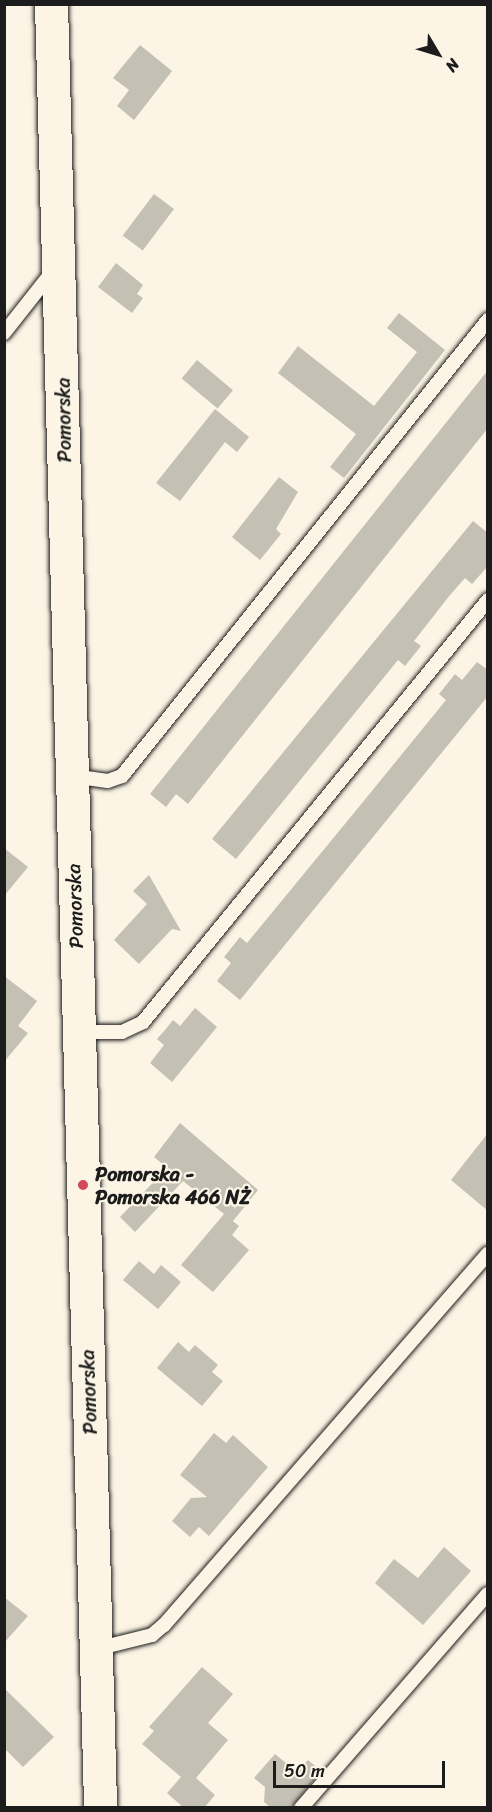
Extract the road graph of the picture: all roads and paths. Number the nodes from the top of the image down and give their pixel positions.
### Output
1 (51, 4) edge
2 (60, 266) junction
3 (488, 320) edge
4 (4, 333) edge
5 (488, 600) edge
6 (72, 776) junction
7 (79, 1032) junction
8 (488, 1254) edge
9 (488, 1594) edge
10 (96, 1649) junction
11 (100, 1808) edge
12 (301, 1808) edge

1 - 2 street, Pomorska
2 - 4 lane
2 - 6 street, Pomorska
3 - 6 lane
5 - 7 lane
6 - 7 street, Pomorska
7 - 10 street, Pomorska
8 - 10 lane
9 - 12 lane
10 - 11 street, Pomorska

